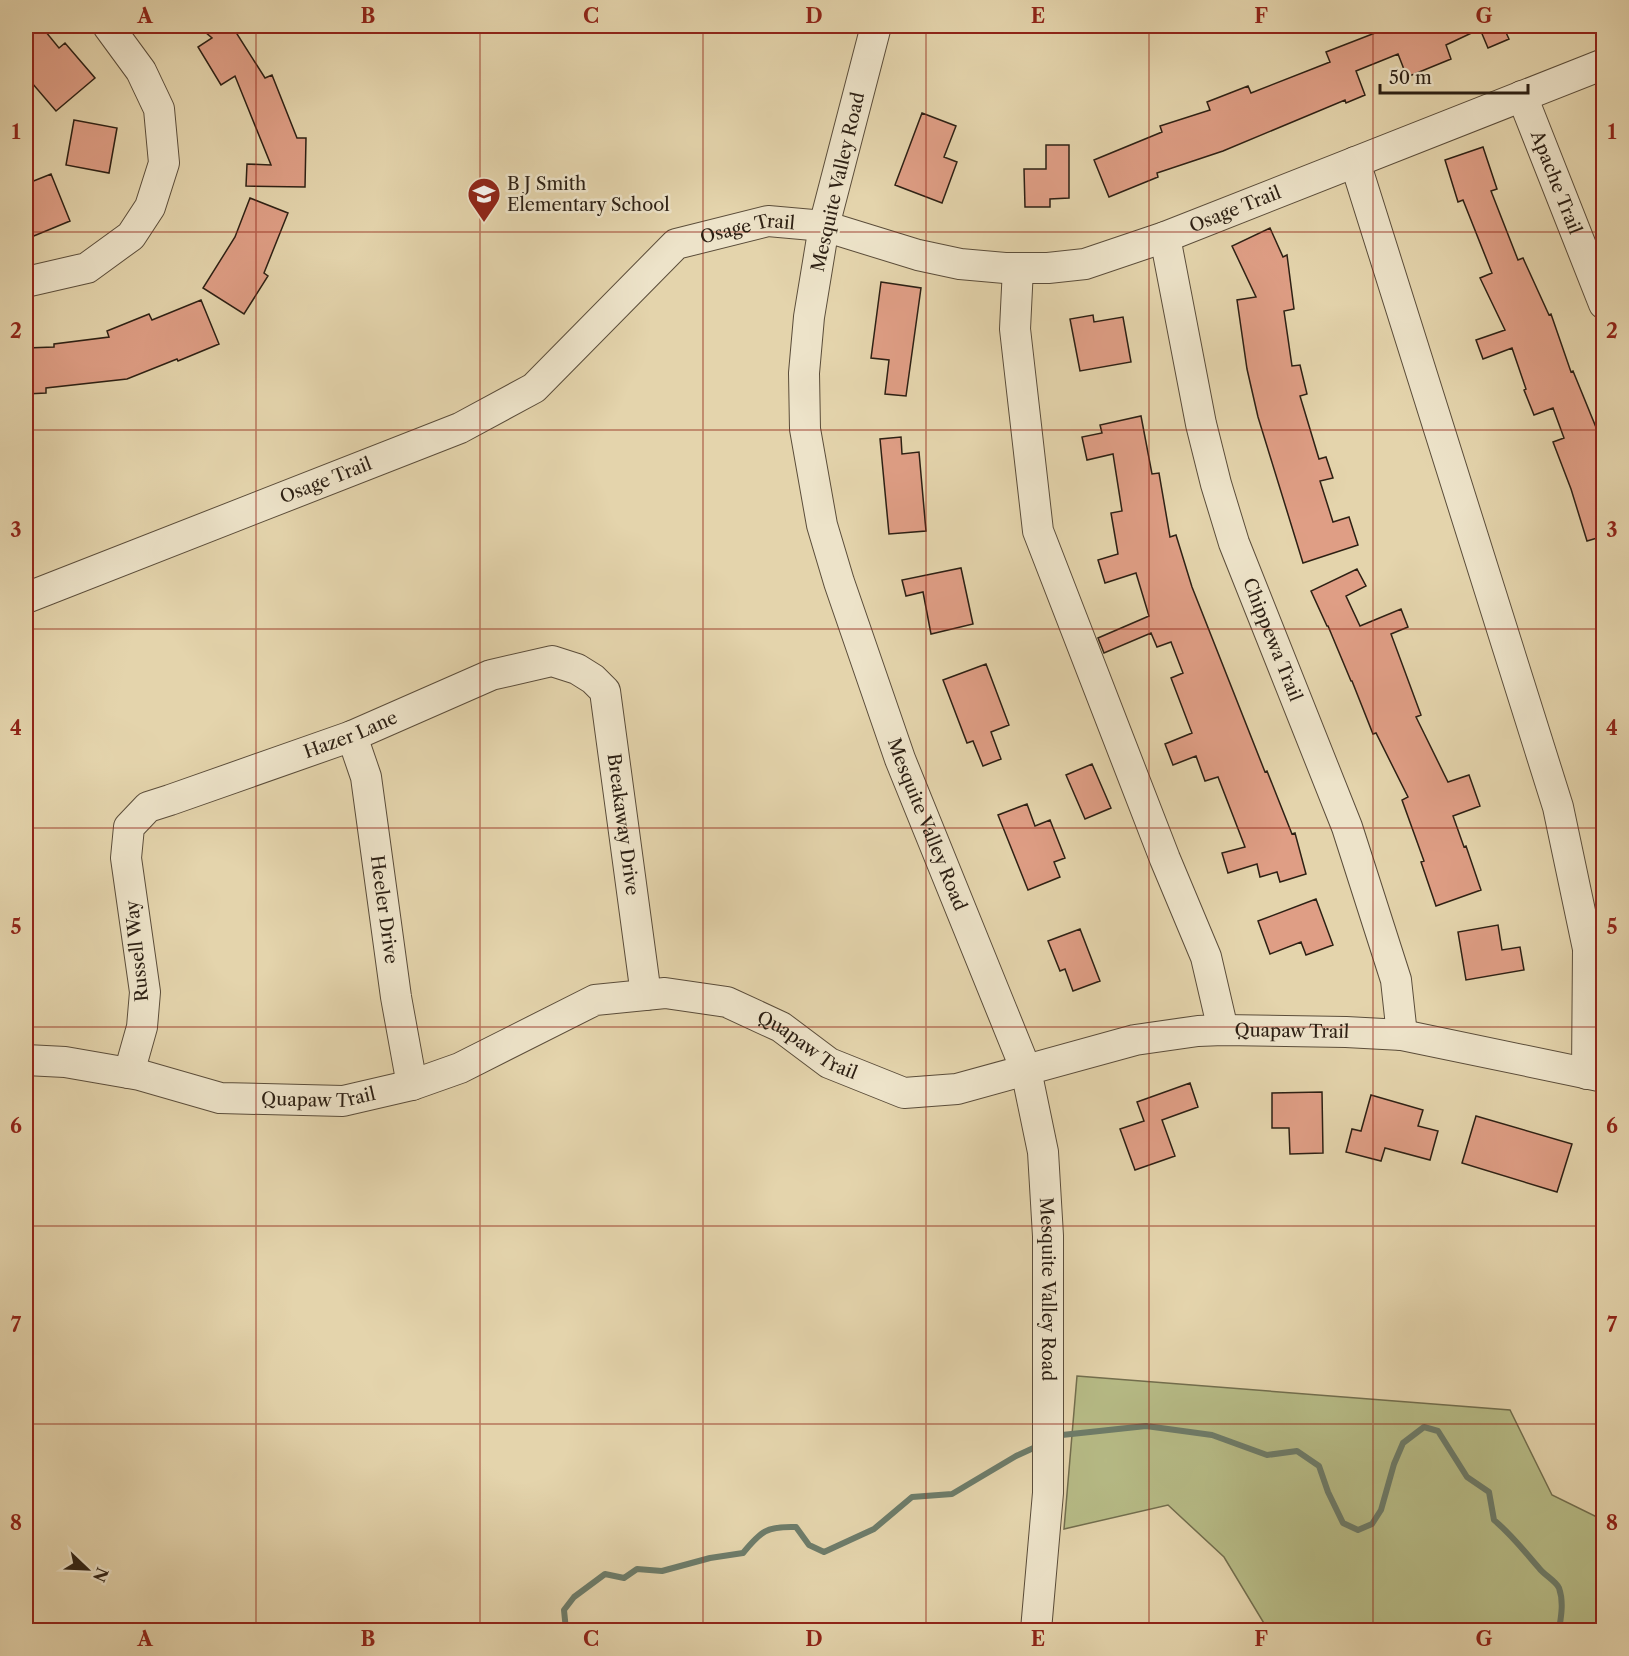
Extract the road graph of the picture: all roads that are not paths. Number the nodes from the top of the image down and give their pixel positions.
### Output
1 (108, 26) edge
2 (876, 26) edge
3 (1604, 64) edge
4 (1522, 96) junction
5 (1355, 162) junction
6 (824, 226) junction
7 (1165, 237) junction
8 (1018, 268) junction
9 (26, 282) edge
10 (1604, 304) edge
11 (26, 598) edge
12 (578, 669) joint
13 (352, 736) junction
14 (129, 827) joint
15 (646, 995) junction
16 (1223, 1030) junction
17 (1402, 1035) junction
18 (26, 1060) edge
19 (1026, 1070) junction
20 (129, 1073) junction
21 (1595, 1076) edge
22 (412, 1085) junction
23 (1036, 1630) edge

1 - 9 street
2 - 6 street, Mesquite Valley Road
3 - 4 street, Osage Trail
4 - 5 street, Osage Trail
4 - 10 street, Apache Trail
5 - 7 street, Osage Trail
5 - 21 street
6 - 8 street, Osage Trail
6 - 11 street, Osage Trail
6 - 19 street, Mesquite Valley Road
7 - 8 street, Osage Trail
7 - 17 street, Chippewa Trail
8 - 16 street
12 - 13 street, Hazer Lane
12 - 15 street, Breakaway Drive
13 - 14 street, Hazer Lane
13 - 22 street, Heeler Drive
14 - 20 street, Russell Way
15 - 19 street, Quapaw Trail
15 - 22 street, Quapaw Trail
16 - 17 street, Quapaw Trail
16 - 19 street, Quapaw Trail
17 - 21 street, Quapaw Trail
18 - 20 street, Quapaw Trail
19 - 23 street, Mesquite Valley Road
20 - 22 street, Quapaw Trail

